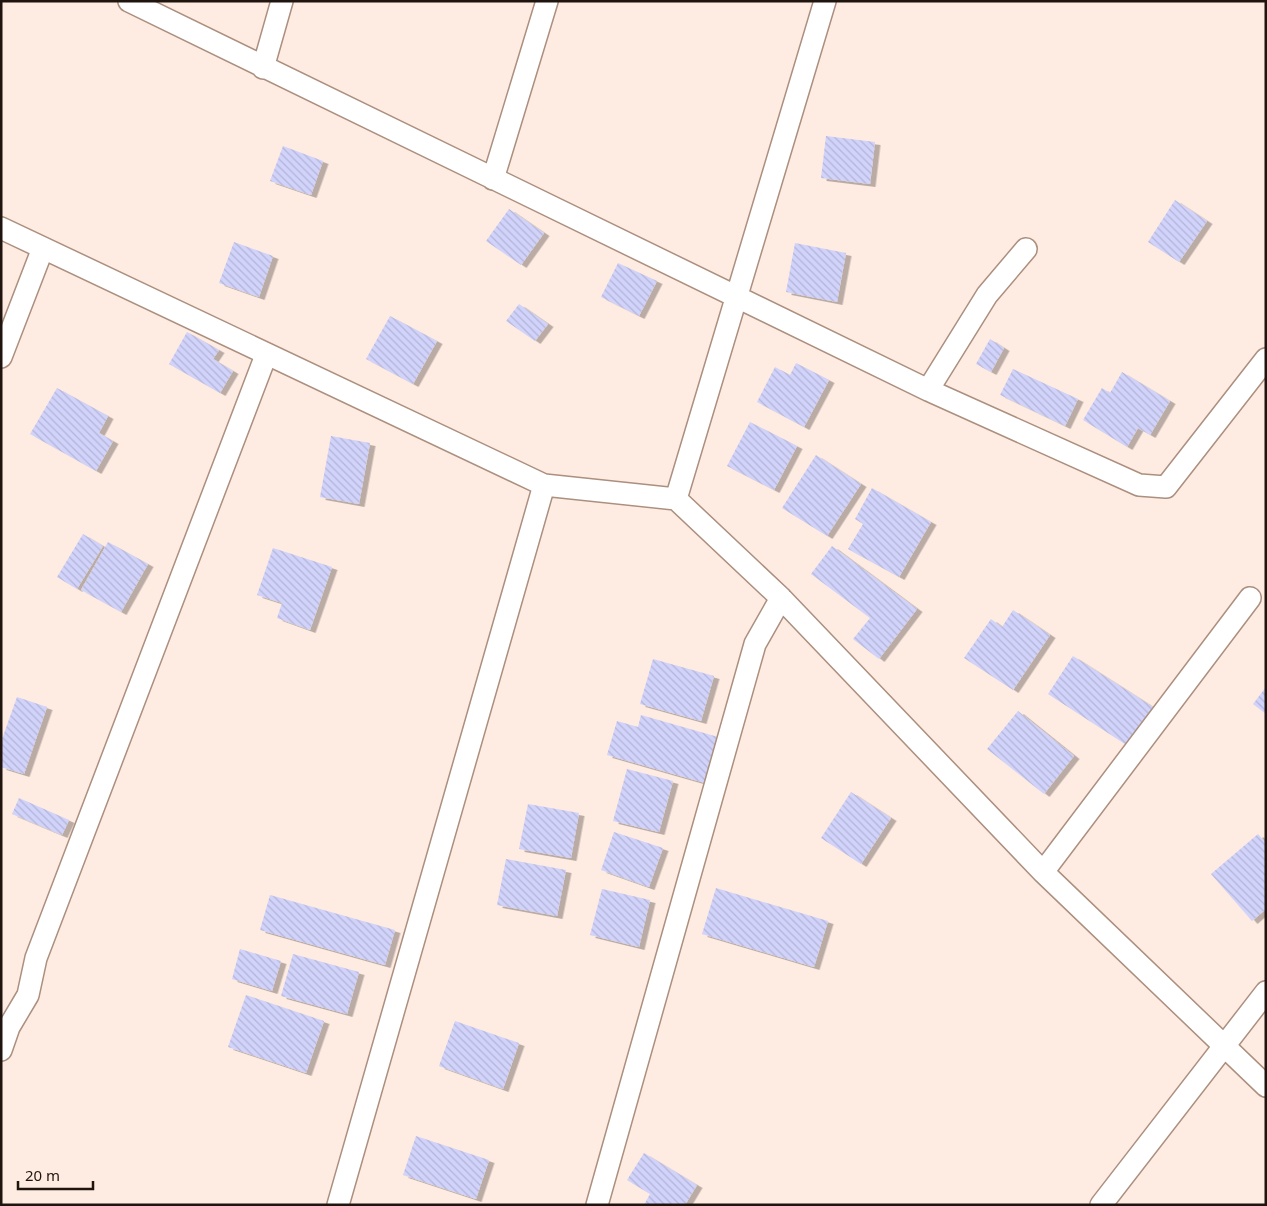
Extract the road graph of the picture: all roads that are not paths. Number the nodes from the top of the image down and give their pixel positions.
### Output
1 (130, 1) edge
2 (282, 1) edge
3 (546, 1) edge
4 (825, 1) edge
5 (263, 68) junction
6 (493, 179) junction
7 (1, 228) edge
8 (43, 248) junction
9 (1026, 249) dead end
10 (735, 295) junction
11 (266, 355) junction
12 (1, 357) edge
13 (1266, 359) edge
14 (928, 390) junction
15 (544, 485) junction
16 (676, 499) junction
17 (781, 598) junction
18 (1250, 598) dead end
19 (1043, 872) junction
20 (1266, 992) edge
21 (1224, 1045) junction
22 (1, 1050) edge
23 (1266, 1086) edge
24 (338, 1205) edge
25 (597, 1205) edge
26 (1101, 1205) edge

1 - 5 street
2 - 5 street
3 - 6 street
4 - 10 street
5 - 6 street
6 - 10 street
7 - 8 street
8 - 11 street
8 - 12 street
9 - 14 street
10 - 14 street
10 - 16 street
11 - 15 street
11 - 22 street
13 - 14 street
15 - 16 street
15 - 24 street
16 - 17 street
17 - 19 street
17 - 25 street
18 - 19 street
19 - 21 street
20 - 21 street
21 - 23 street
21 - 26 street

